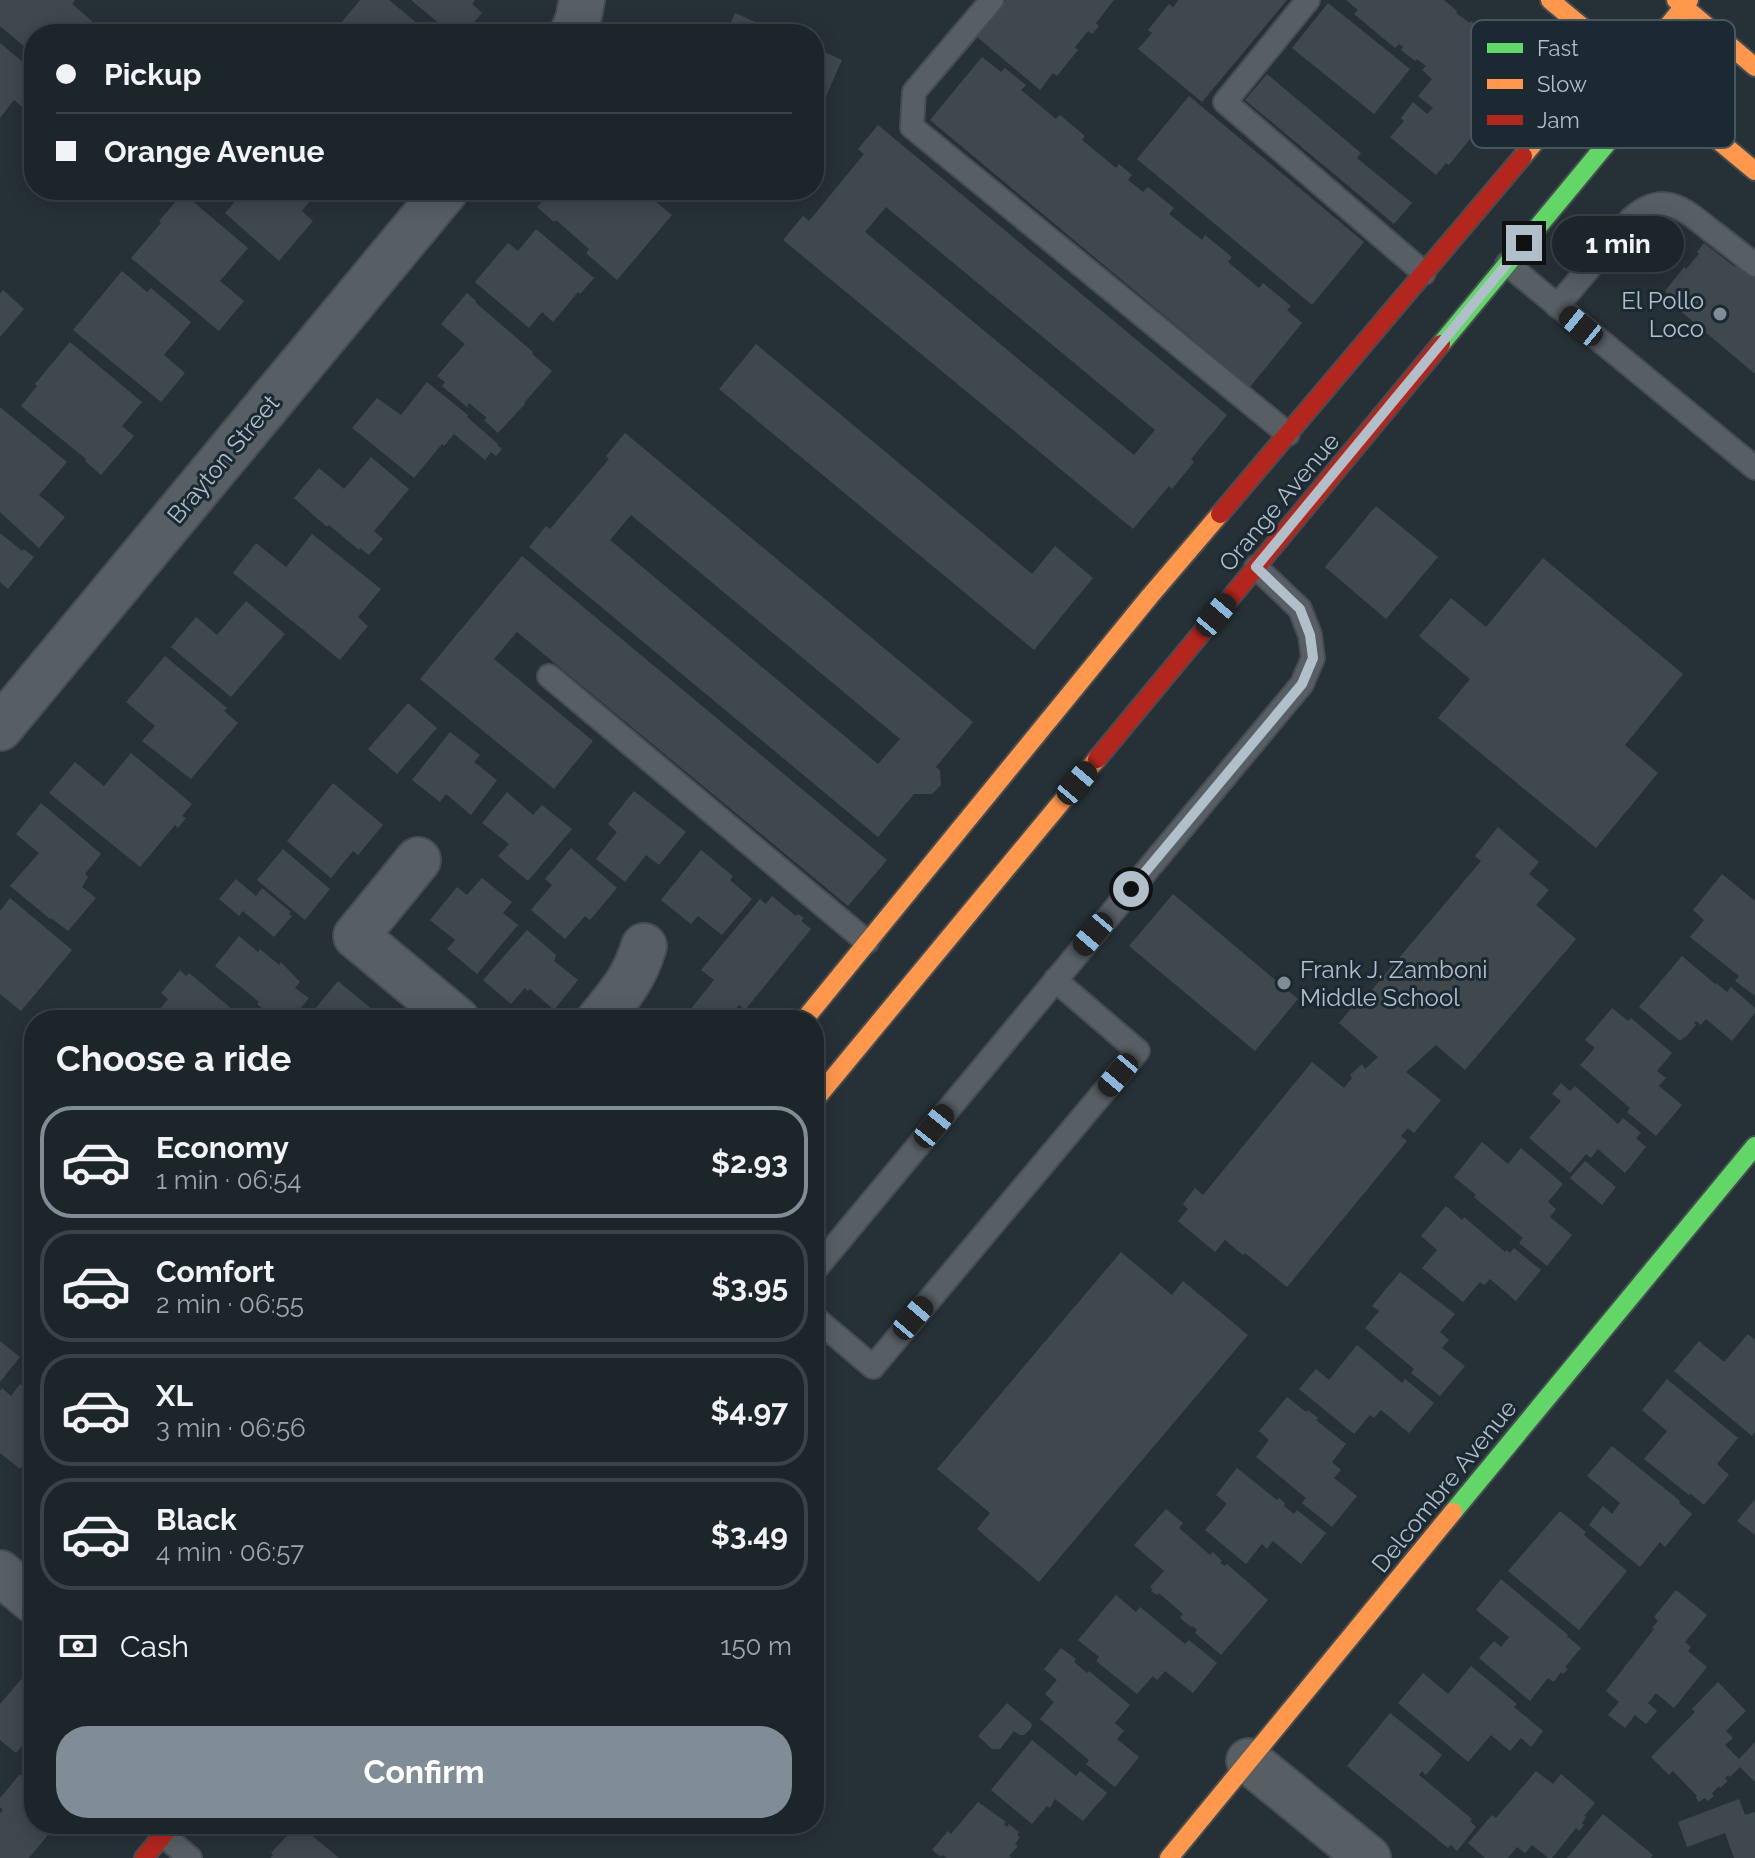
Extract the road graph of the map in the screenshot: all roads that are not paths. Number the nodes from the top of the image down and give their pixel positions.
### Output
1 (992, 0) edge
2 (1308, 0) edge
3 (1550, 0) edge
4 (1683, 2) edge
5 (1574, 20) edge
6 (1670, 20) edge
7 (1703, 20) edge
8 (1735, 49) edge
9 (1755, 67) edge
10 (1530, 148) edge
11 (1603, 148) edge
12 (1727, 148) edge
13 (1755, 171) edge
14 (438, 200) edge
15 (1507, 264) junction
16 (1755, 265) edge
17 (1424, 273) junction
18 (1557, 306) junction
19 (1288, 434) junction
20 (1754, 467) edge
21 (1256, 567) junction
22 (549, 676) dead end
23 (0, 728) edge
24 (418, 860) dead end
25 (867, 942) junction
26 (644, 946) dead end
27 (1055, 980) junction
28 (445, 1010) edge
29 (607, 1010) edge
30 (812, 1010) edge
31 (824, 1089) edge
32 (1755, 1146) edge
33 (824, 1259) edge
34 (824, 1325) edge
35 (0, 1573) edge
36 (24, 1593) edge
37 (1249, 1761) junction
38 (165, 1834) edge
39 (171, 1834) edge
40 (144, 1858) edge
41 (190, 1858) edge
42 (1169, 1858) edge
43 (1368, 1858) edge

1 - 19 lane
2 - 17 lane
3 - 5 street
4 - 6 street, Orange Avenue
4 - 7 street
8 - 9 street
10 - 17 street, Orange Avenue
11 - 15 street, Orange Avenue
12 - 13 street
14 - 23 street, Brayton Street
15 - 18 lane
15 - 21 street, Orange Avenue
16 - 18 lane
17 - 19 street, Orange Avenue
18 - 20 lane
19 - 25 street, Orange Avenue
21 - 27 lane
21 - 31 street, Orange Avenue
22 - 25 lane
24 - 28 street
25 - 30 street, Orange Avenue
26 - 29 street
27 - 33 lane
27 - 34 lane
32 - 37 street, Delcombre Avenue
35 - 36 street
37 - 42 street, Delcombre Avenue
37 - 43 street
38 - 40 street
39 - 41 lane

